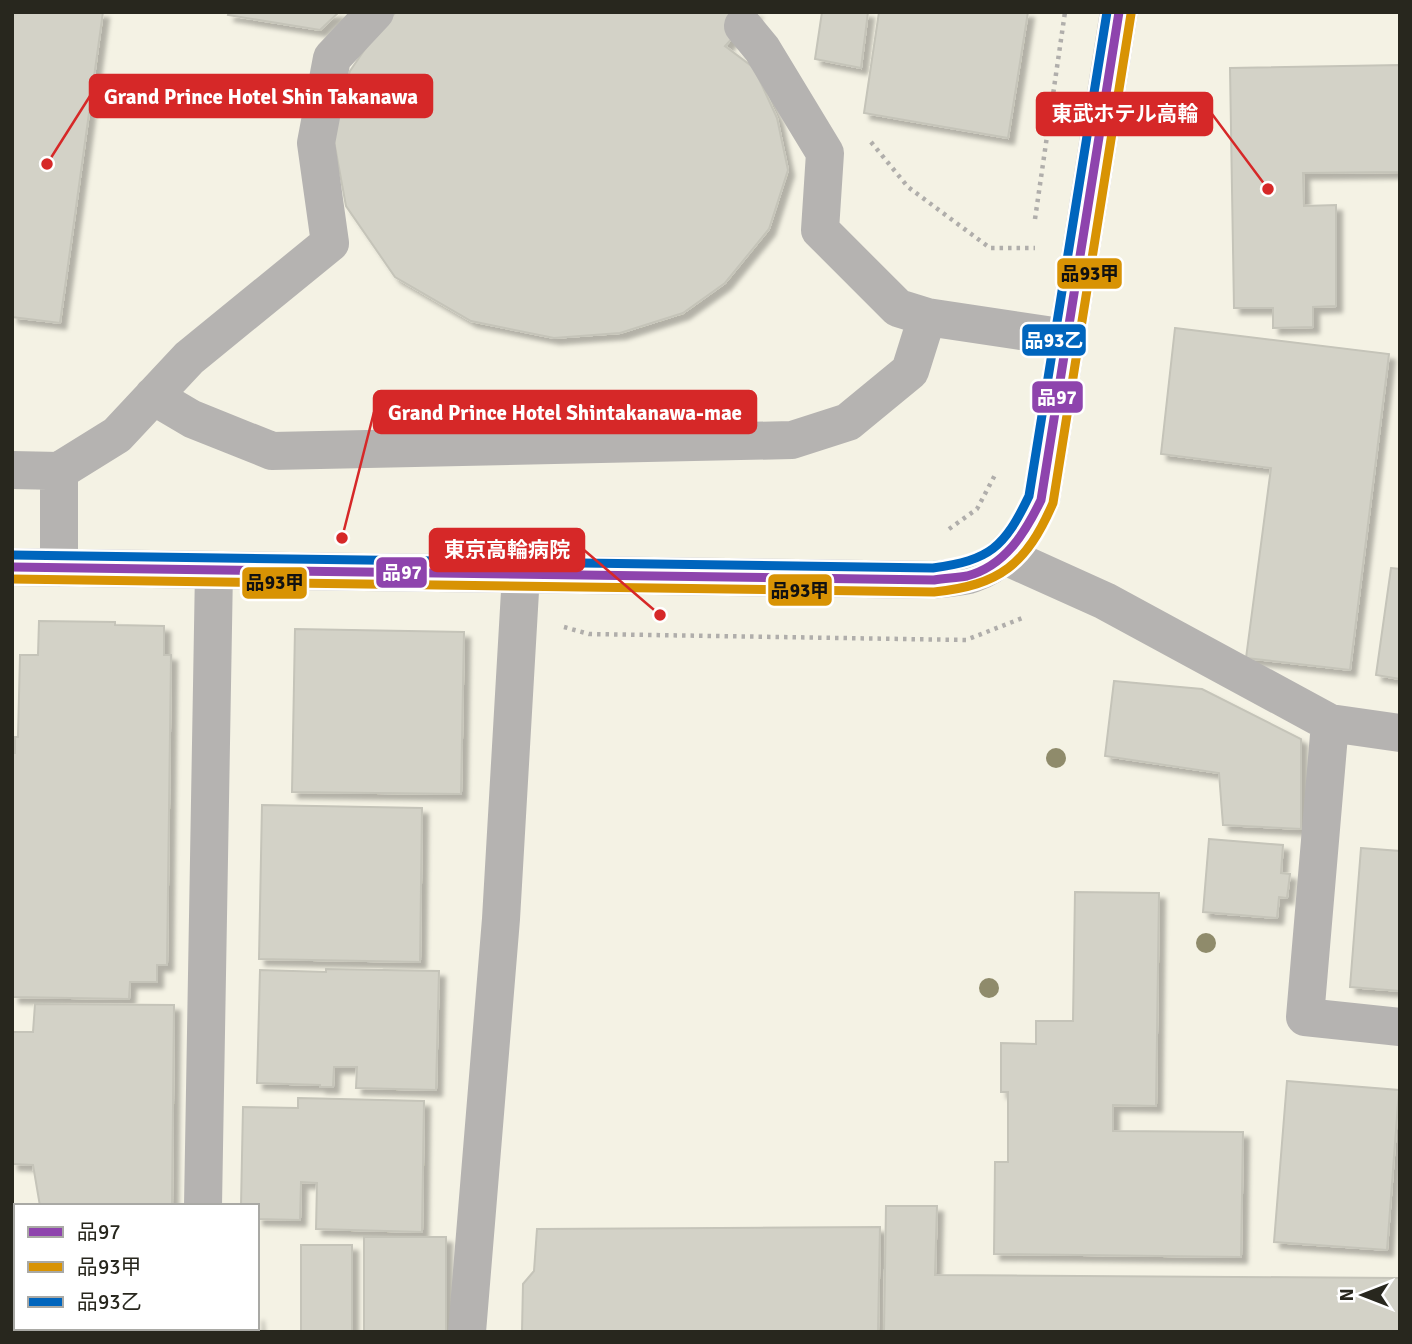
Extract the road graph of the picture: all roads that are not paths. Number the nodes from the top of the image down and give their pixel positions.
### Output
1 (375, 12) edge
2 (1119, 12) edge
3 (743, 26) dead end
4 (927, 317) junction
5 (1067, 338) junction
6 (153, 396) junction
7 (12, 470) edge
8 (60, 471) junction
9 (1005, 556) junction
10 (12, 568) edge
11 (59, 568) junction
12 (214, 570) junction
13 (521, 574) junction
14 (1330, 723) junction
15 (1400, 733) edge
16 (1400, 1027) edge
17 (203, 1204) edge
18 (467, 1332) edge

1 - 6 street
2 - 5 street
3 - 4 street
4 - 5 street
4 - 6 street
5 - 9 street
6 - 8 street
7 - 8 street
8 - 11 street
9 - 13 street
9 - 14 street
10 - 11 street
11 - 12 street
12 - 13 street
12 - 17 street
13 - 18 street
14 - 15 street
14 - 16 street

